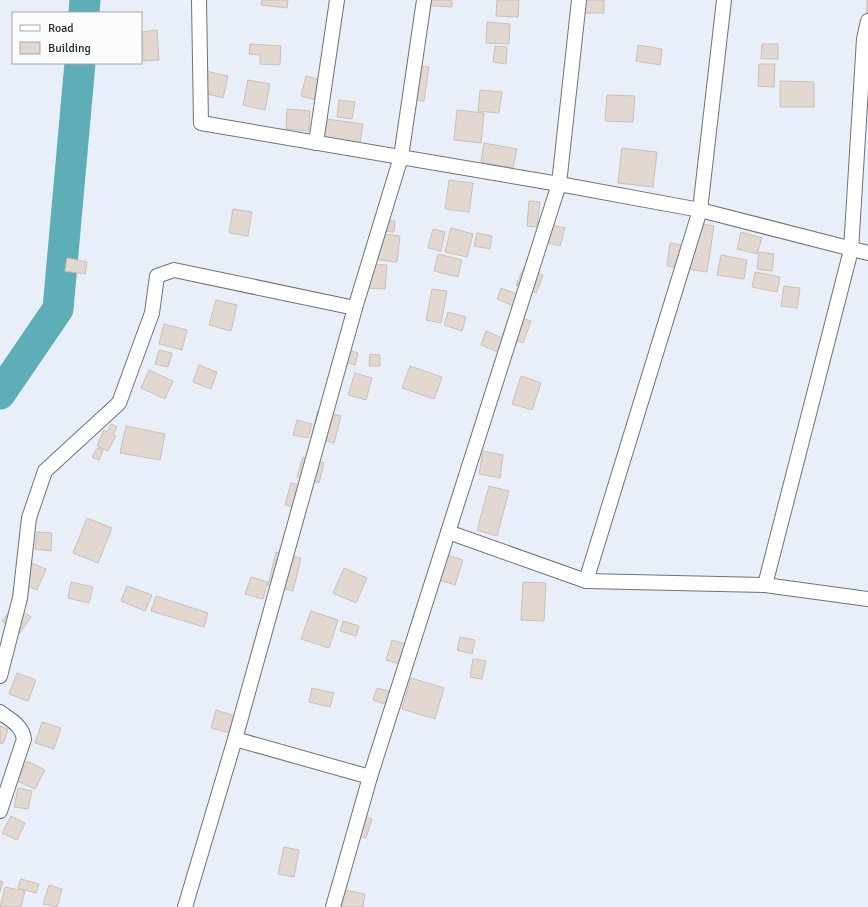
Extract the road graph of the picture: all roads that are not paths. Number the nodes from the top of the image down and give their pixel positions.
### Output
1 (199, 0) edge
2 (337, 0) edge
3 (424, 0) edge
4 (579, 0) edge
5 (724, 0) edge
6 (868, 21) edge
7 (316, 143) junction
8 (401, 157) junction
9 (559, 184) junction
10 (700, 210) junction
11 (851, 250) junction
12 (868, 253) edge
13 (354, 308) junction
14 (448, 532) junction
15 (586, 581) junction
16 (765, 585) junction
17 (868, 600) edge
18 (0, 676) edge
19 (0, 712) edge
20 (235, 739) junction
21 (370, 777) junction
22 (0, 811) edge
23 (185, 907) edge
24 (333, 907) edge

1 - 7 street
2 - 7 street
3 - 8 street
4 - 9 street
5 - 10 street
6 - 11 street
7 - 8 street
8 - 9 street
8 - 13 street
9 - 10 street
9 - 14 street
10 - 11 street
10 - 15 street
11 - 12 street
11 - 16 street
13 - 18 street
13 - 20 street
14 - 15 street
14 - 21 street
15 - 16 street
16 - 17 street
19 - 22 street
20 - 21 street
20 - 23 street
21 - 24 street

